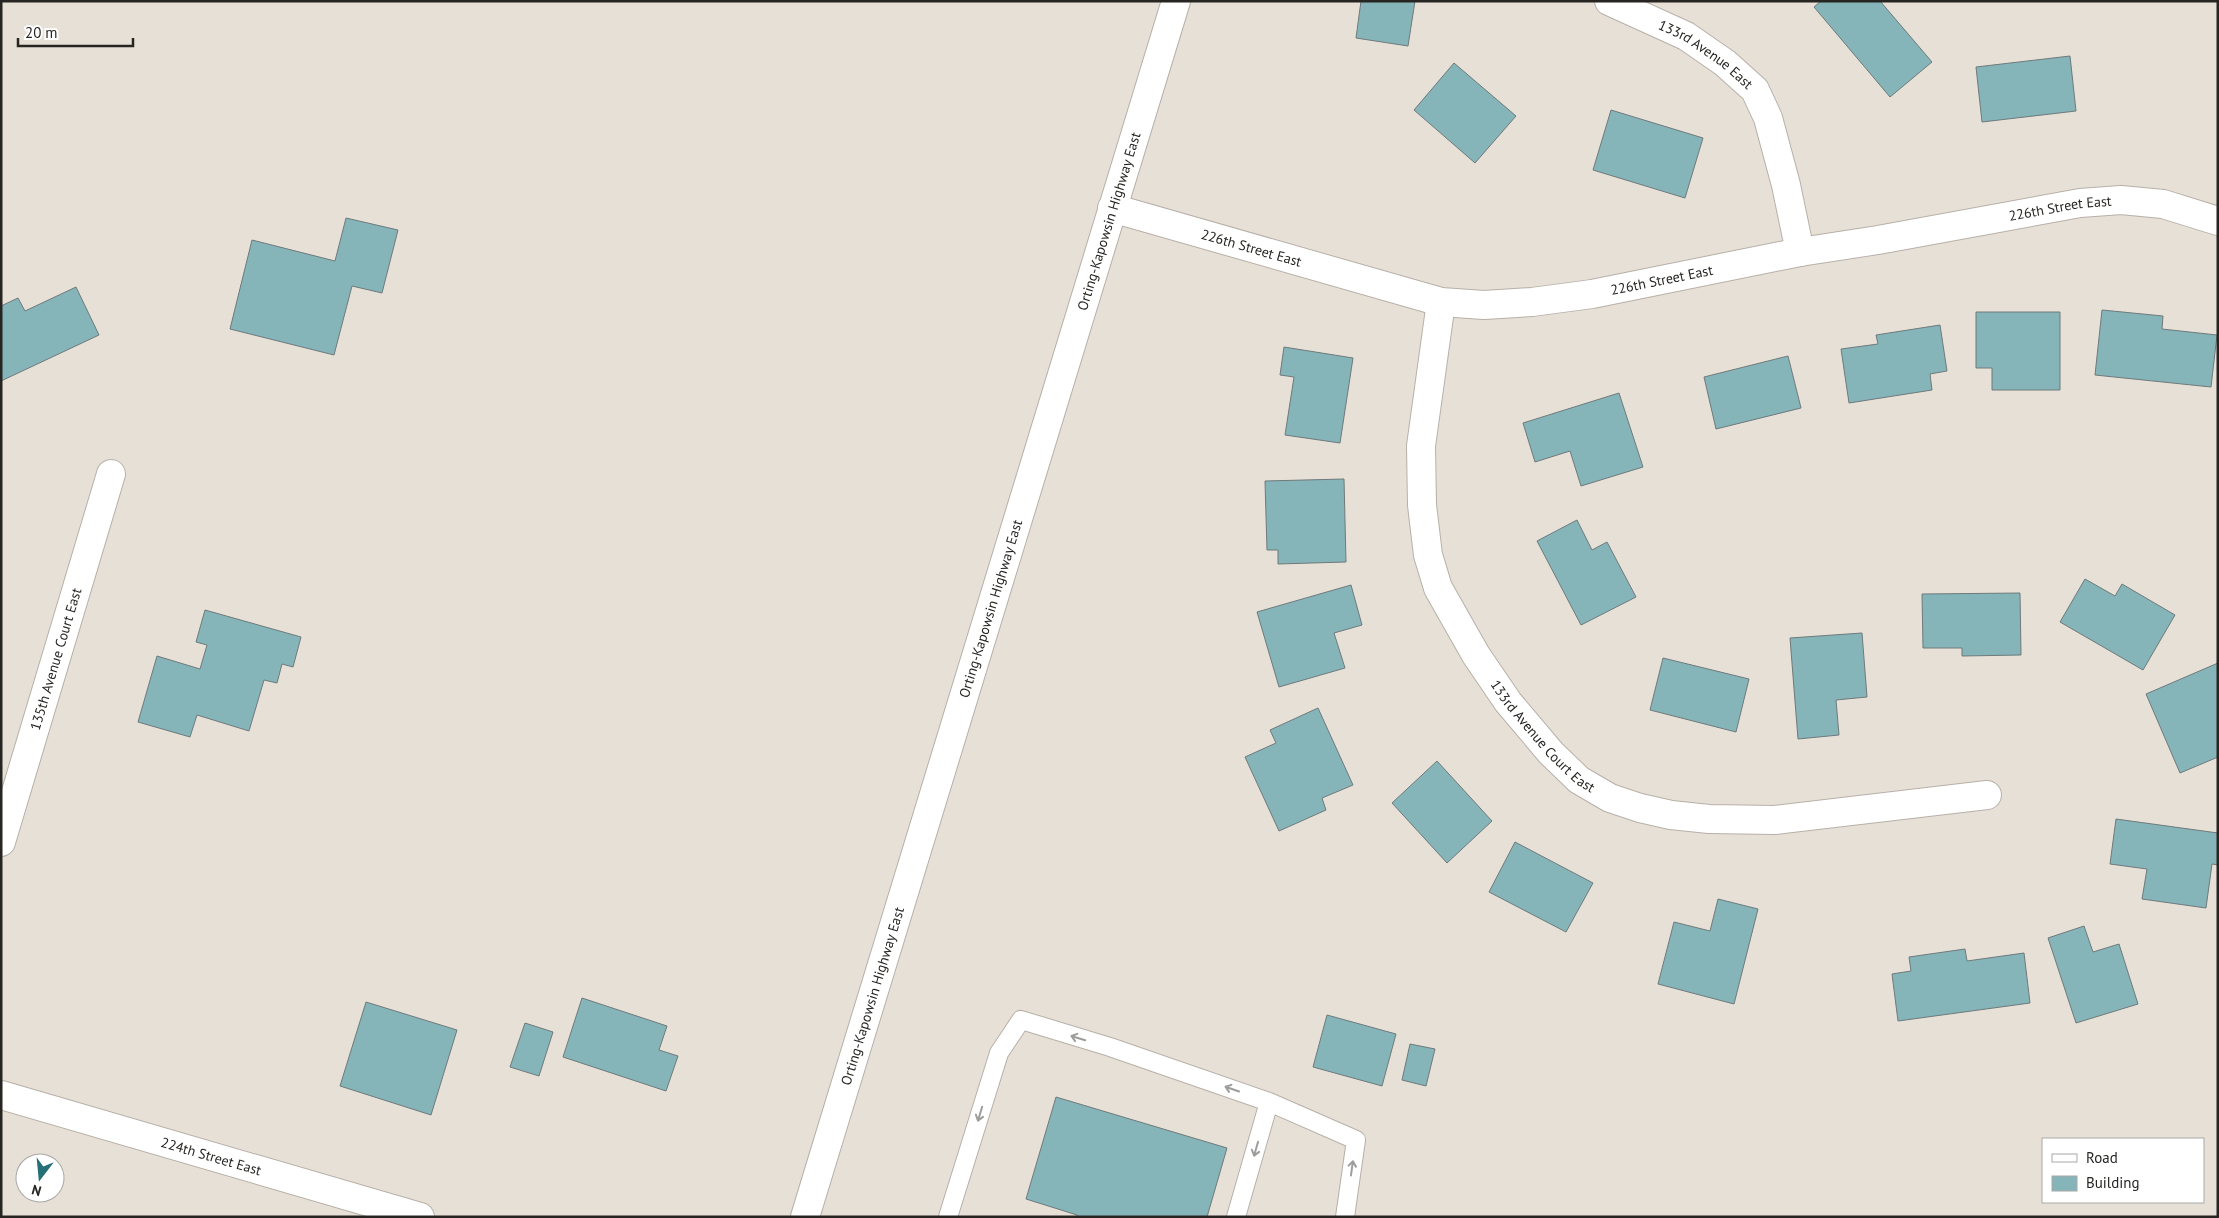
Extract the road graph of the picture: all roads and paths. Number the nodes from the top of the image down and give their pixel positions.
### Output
1 (1176, 1) edge
2 (1609, 1) edge
3 (1112, 208) junction
4 (2218, 221) edge
5 (1800, 252) junction
6 (1441, 302) junction
7 (111, 474) dead end
8 (1987, 795) dead end
9 (1, 842) edge
10 (1, 1095) edge
11 (1269, 1102) junction
12 (420, 1217) edge
13 (805, 1217) edge
14 (948, 1217) edge
15 (1236, 1217) edge
16 (1345, 1217) edge

1 - 3 street, Orting-Kapowsin Highway East
2 - 5 street, 133rd Avenue East
3 - 6 street, 226th Street East
3 - 13 street, Orting-Kapowsin Highway East
4 - 5 street, 226th Street East
5 - 6 street, 226th Street East
6 - 8 street, 133rd Avenue Court East
7 - 9 street, 135th Avenue Court East
10 - 12 street, 224th Street East
11 -> 14 lane
11 -> 15 lane
16 -> 11 lane

